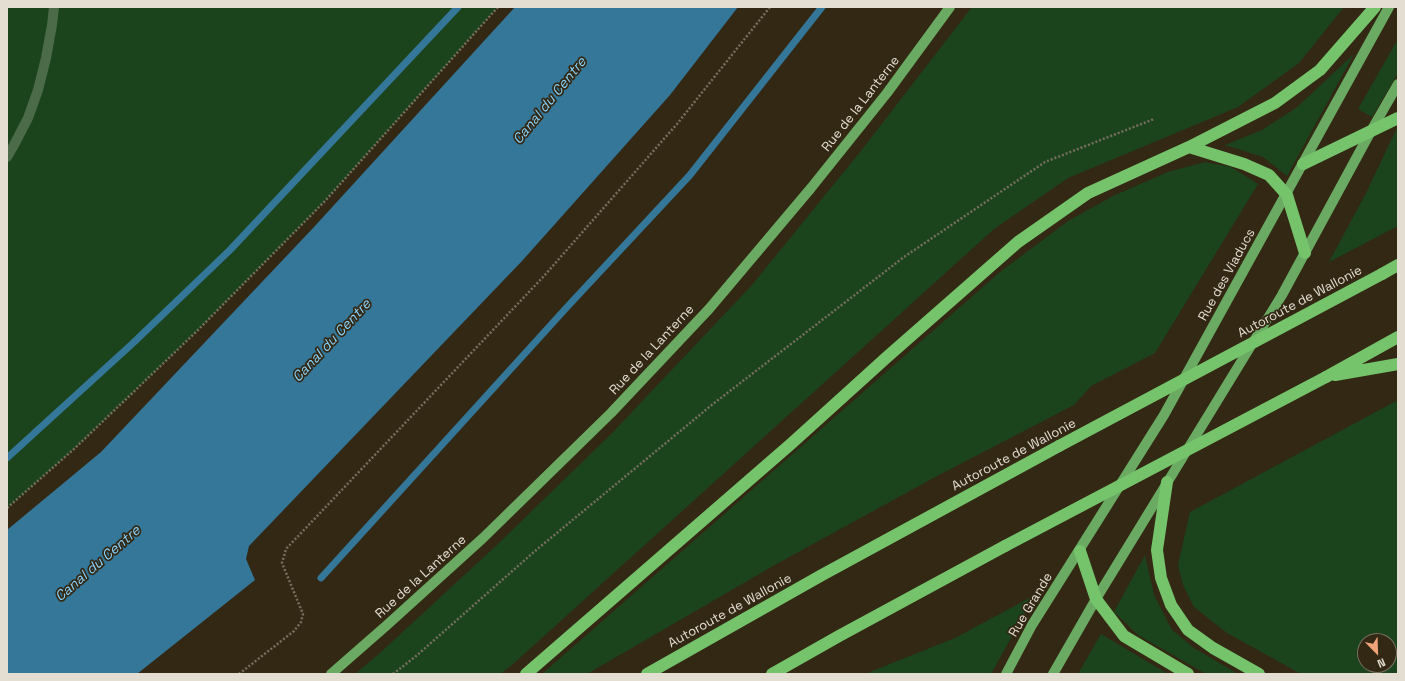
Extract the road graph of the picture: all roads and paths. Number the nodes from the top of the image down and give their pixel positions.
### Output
1 (54, 7) edge
2 (498, 7) edge
3 (770, 7) edge
4 (950, 7) edge
5 (1375, 7) edge
6 (1389, 7) edge
7 (1398, 84) edge
8 (1398, 118) edge
9 (1154, 119) dead end
10 (1371, 131) junction
11 (1189, 147) junction
12 (7, 157) edge
13 (1303, 164) junction
14 (1287, 195) junction
15 (1305, 253) junction
16 (1398, 265) edge
17 (1398, 337) edge
18 (1398, 364) edge
19 (1326, 377) junction
20 (1166, 482) junction
21 (7, 508) edge
22 (1080, 551) junction
23 (1096, 599) junction
24 (239, 674) edge
25 (331, 674) edge
26 (393, 674) edge
27 (526, 674) edge
28 (647, 674) edge
29 (772, 674) edge
30 (1006, 674) edge
31 (1054, 674) edge
32 (1188, 674) edge
33 (1259, 674) edge

1 - 12 street
2 - 21 path
3 - 24 path
4 - 25 main road, Rue de la Lanterne
5 - 11 highway
6 - 13 main road, Rue des Viaducs
7 - 10 main road
8 - 10 highway
9 - 26 path
10 - 13 highway
10 - 15 main road
11 - 14 highway
11 - 27 highway
13 - 14 main road, Rue des Viaducs
14 - 15 highway
14 - 22 main road, Rue des Viaducs
15 - 20 main road
16 - 28 highway, Autoroute de Wallonie, bridge
17 - 19 highway
18 - 19 highway
19 - 29 highway, bridge
20 - 23 main road
20 - 33 highway
22 - 23 highway
22 - 30 main road, Rue Grande
23 - 31 main road
23 - 32 highway

